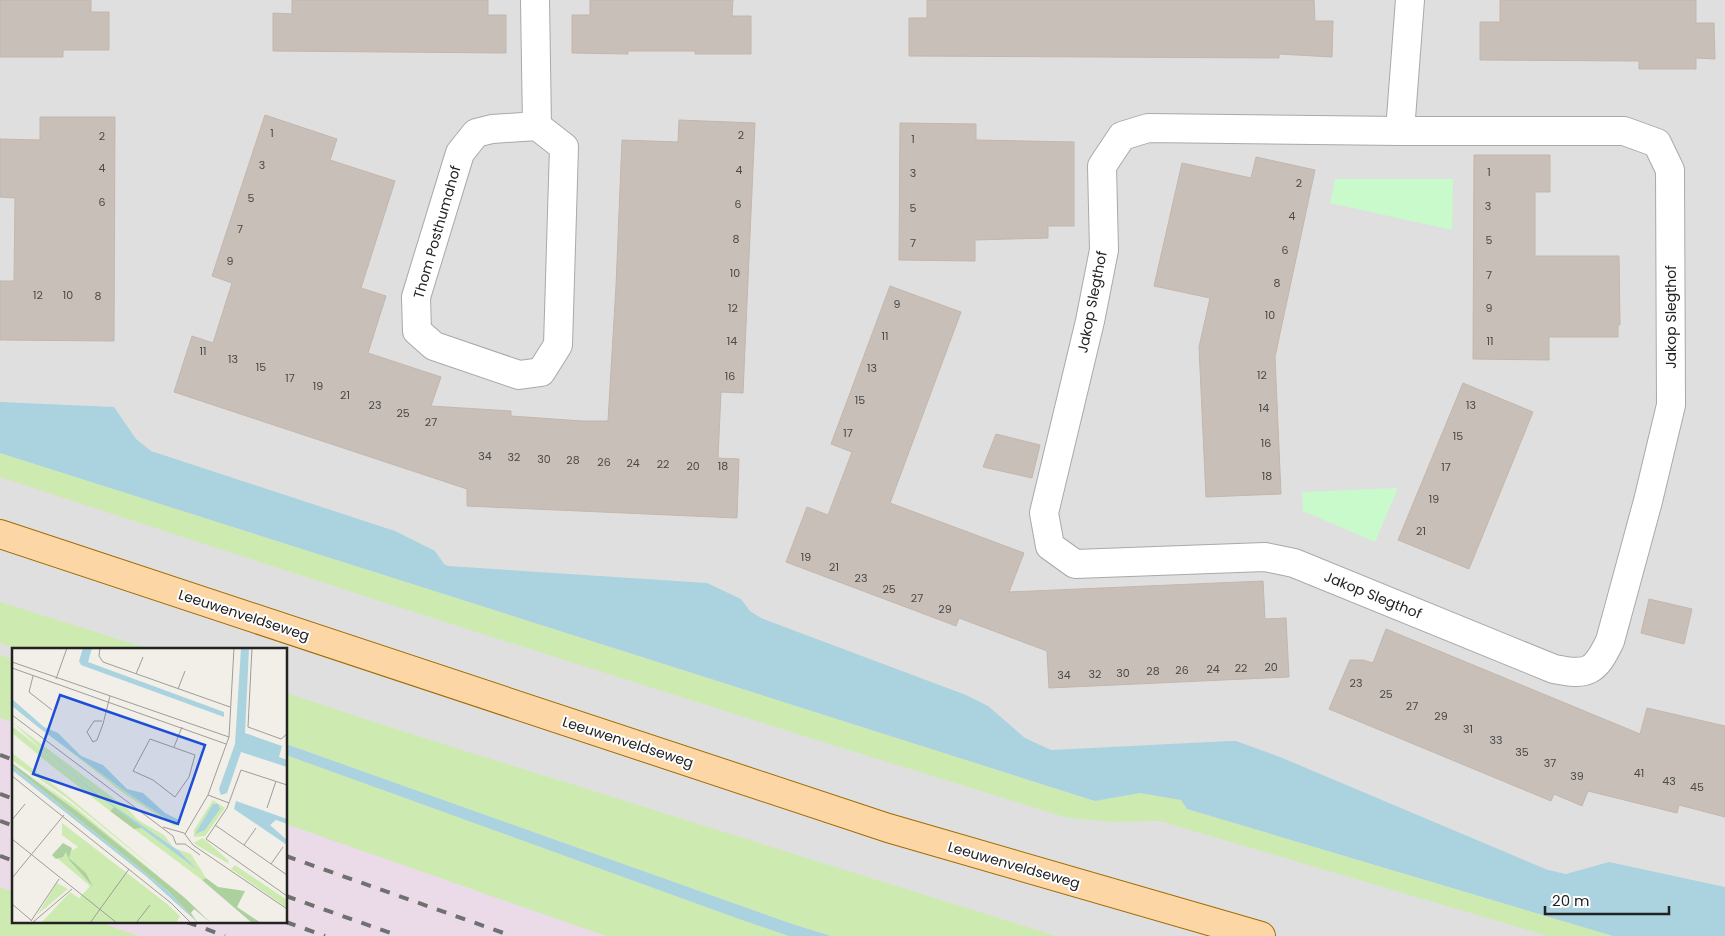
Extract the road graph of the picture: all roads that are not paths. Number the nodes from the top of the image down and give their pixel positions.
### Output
1 (536, 0) edge
2 (1410, 0) edge
3 (537, 126) junction
4 (1400, 131) junction
5 (0, 534) edge
6 (1261, 936) edge

1 - 3 street
2 - 4 street
3 - 3 street, Thom Posthumahof
4 - 4 street, Jakop Slegthof
5 - 6 main road, Leeuwenveldseweg

